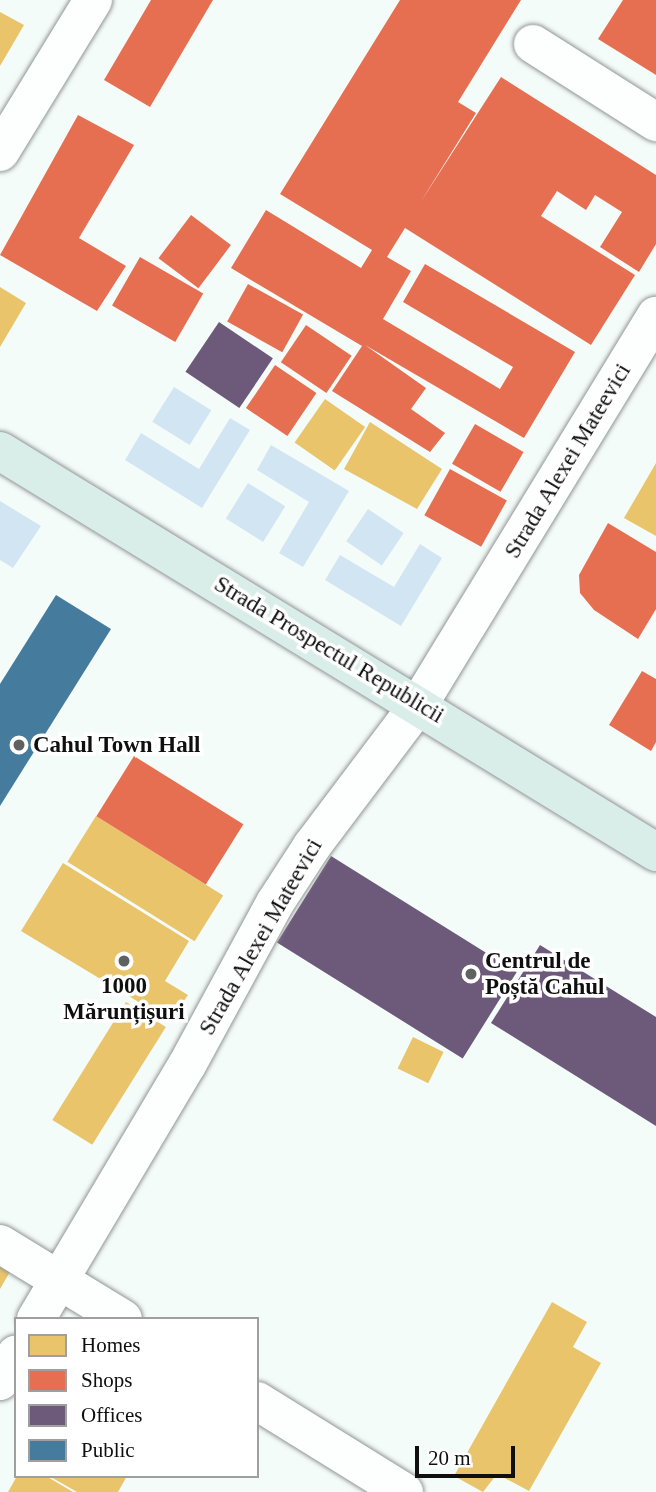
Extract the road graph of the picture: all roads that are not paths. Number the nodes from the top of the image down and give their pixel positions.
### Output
1 (93, 0) edge
2 (533, 44) dead end
3 (656, 122) edge
4 (0, 152) edge
5 (656, 316) edge
6 (0, 451) edge
7 (419, 704) junction
8 (656, 852) edge
9 (0, 1244) edge
10 (59, 1279) junction
11 (37, 1317) edge
12 (120, 1317) edge
13 (14, 1357) edge
14 (0, 1381) edge
15 (259, 1402) edge
16 (404, 1492) edge

1 - 4 street
2 - 3 street
5 - 7 street, Strada Alexei Mateevici
6 - 7 main road, Strada Prospectul Republicii
7 - 8 main road, Strada Prospectul Republicii
7 - 10 street, Strada Alexei Mateevici
9 - 10 street
10 - 11 street, Strada Alexei Mateevici
10 - 12 street
13 - 14 street
15 - 16 street

